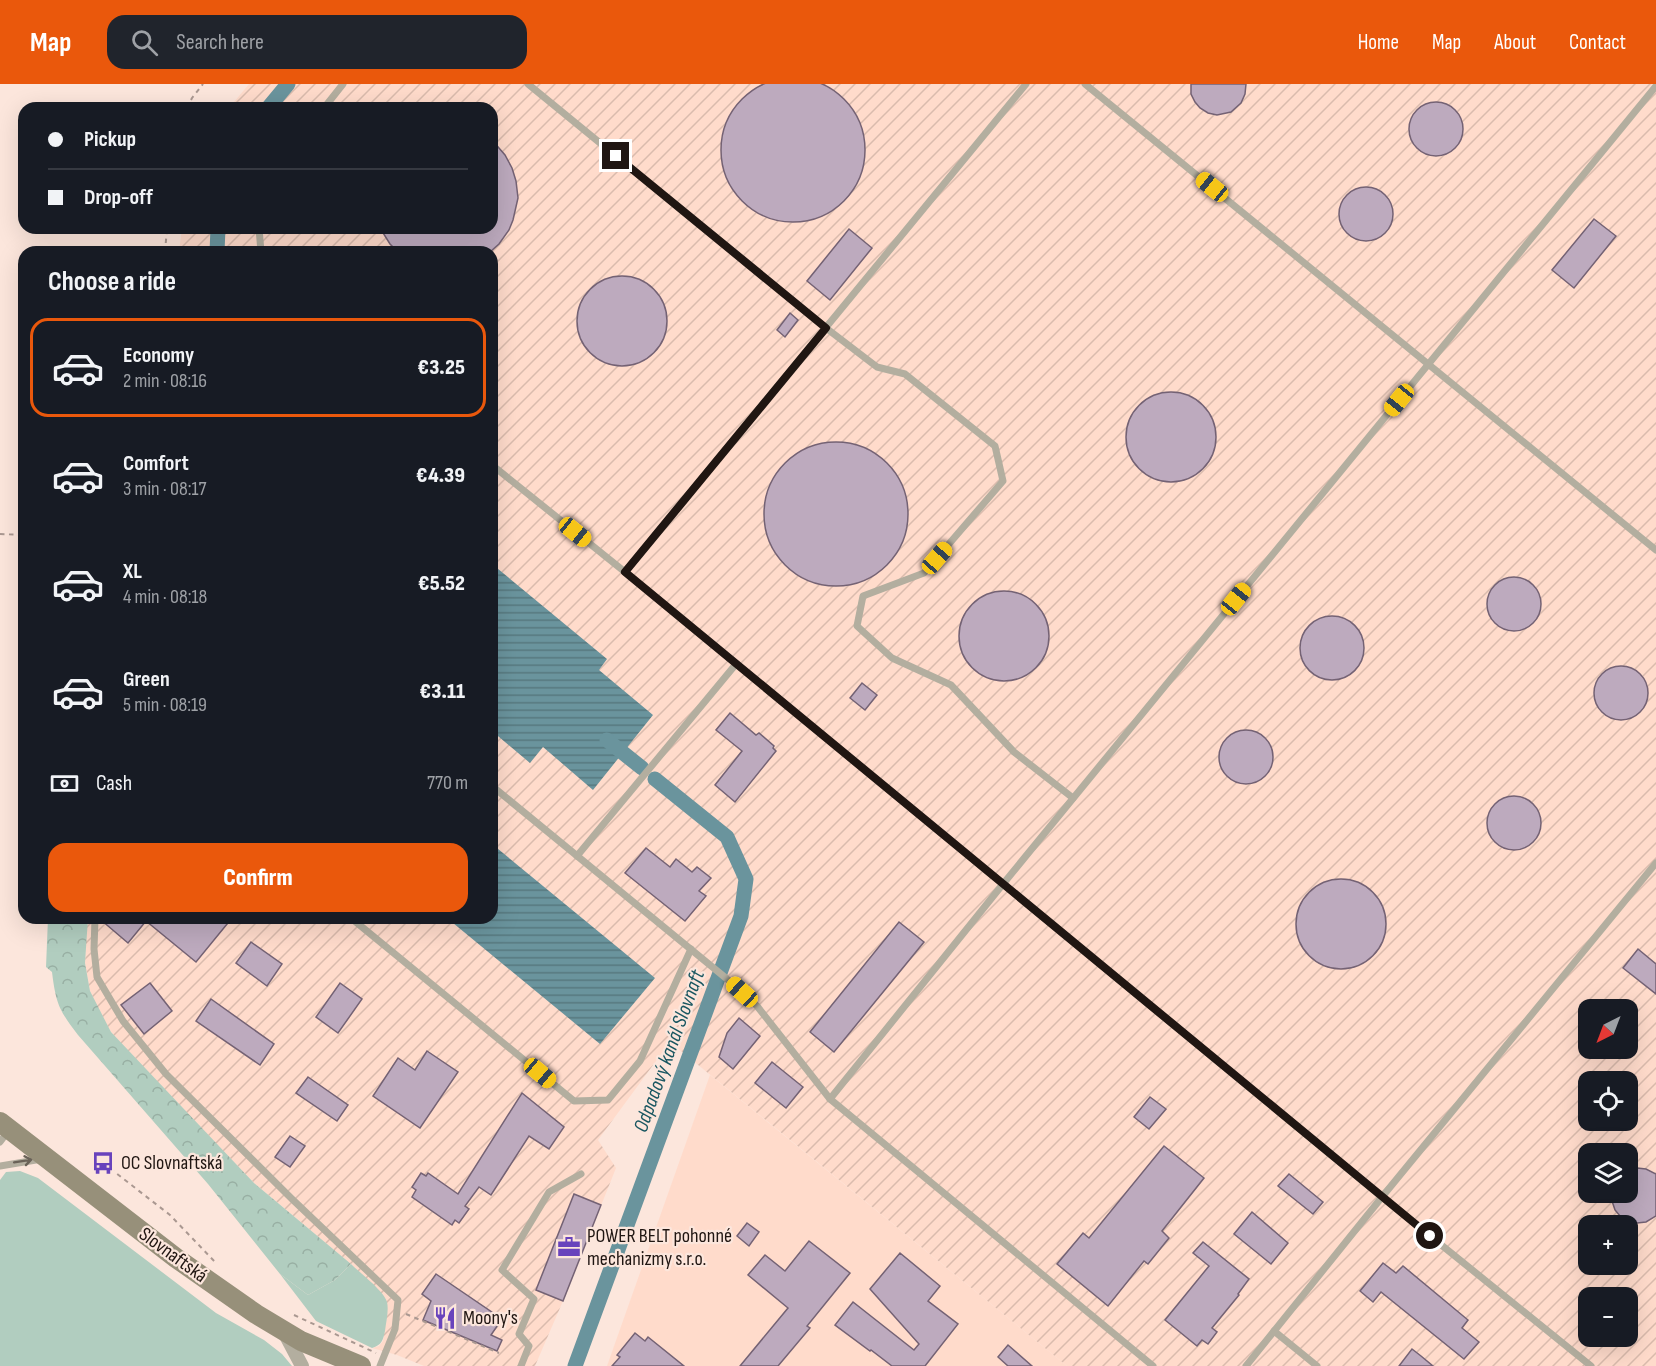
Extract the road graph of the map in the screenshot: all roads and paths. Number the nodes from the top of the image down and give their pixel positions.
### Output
1 (203, 84) edge
2 (343, 84) edge
3 (528, 84) edge
4 (1026, 84) edge
5 (1085, 84) edge
6 (1656, 86) edge
7 (190, 102) edge
8 (329, 102) edge
9 (826, 328) junction
10 (1429, 364) junction
11 (498, 470) edge
12 (0, 534) edge
13 (18, 535) edge
14 (1656, 550) edge
15 (625, 572) junction
16 (736, 664) junction
17 (498, 791) edge
18 (1073, 798) junction
19 (577, 856) junction
20 (1656, 862) edge
21 (1003, 884) junction
22 (95, 924) edge
23 (358, 924) edge
24 (691, 949) junction
25 (830, 1099) junction
26 (3, 1131) edge
27 (47, 1158) junction
28 (103, 1163) dead end
29 (0, 1166) edge
30 (581, 1174) dead end
31 (1382, 1197) junction
32 (221, 1269) dead end
33 (398, 1310) junction
34 (287, 1323) junction
35 (1274, 1331) junction
36 (499, 1353) dead end
37 (384, 1356) junction
38 (348, 1364) edge
39 (302, 1366) edge
40 (380, 1366) edge
41 (521, 1366) edge
42 (1153, 1366) edge
43 (1246, 1366) edge
44 (1317, 1366) edge
45 (1591, 1366) edge

1 - 7 path
2 - 8 lane
3 - 9 lane
4 - 9 lane
5 - 10 lane
6 - 10 lane
9 - 15 lane
9 - 18 lane
10 - 14 lane
10 - 18 lane
11 - 15 lane
12 - 13 path
15 - 16 lane
16 - 19 lane
16 - 21 lane
17 - 19 lane
18 - 21 lane
19 - 24 lane
20 - 31 lane
21 - 25 lane
21 - 31 lane
22 - 33 lane
23 - 24 lane
24 - 25 lane
25 - 42 lane
26 - 27 main road, Slovnaftská
29 -> 27 lane
27 - 34 main road, Slovnaftská
28 - 32 path
30 - 41 lane
31 - 35 lane
31 - 45 lane
33 - 36 path
33 - 37 lane
34 - 37 path
34 - 38 main road, Slovnaftská
34 - 39 street
35 - 43 lane
35 - 44 lane
37 - 40 lane

